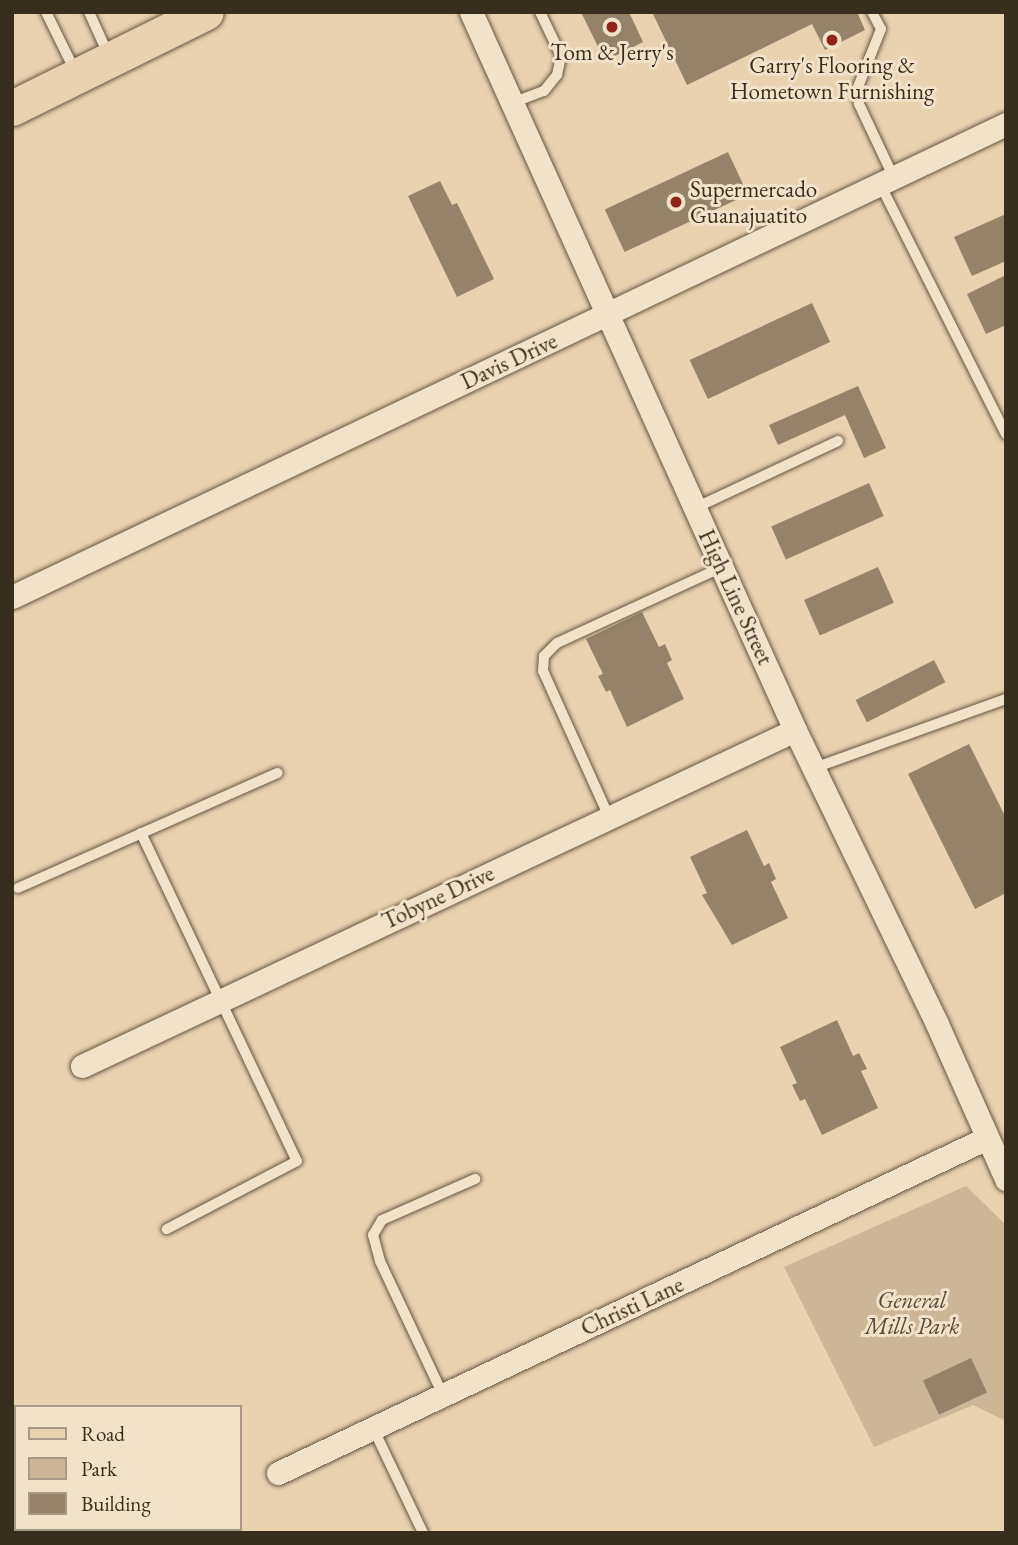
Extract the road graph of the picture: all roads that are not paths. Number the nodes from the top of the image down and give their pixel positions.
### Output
1 (46, 12) edge
2 (89, 12) edge
3 (206, 12) edge
4 (471, 12) edge
5 (540, 12) edge
6 (872, 12) edge
7 (111, 60) junction
8 (78, 76) junction
9 (512, 103) junction
10 (12, 108) edge
11 (1006, 124) edge
12 (887, 181) junction
13 (607, 314) junction
14 (1006, 434) edge
15 (838, 441) dead end
16 (695, 508) junction
17 (722, 567) junction
18 (12, 597) edge
19 (1006, 699) edge
20 (795, 730) junction
21 (814, 768) junction
22 (278, 773) dead end
23 (609, 817) junction
24 (142, 833) junction
25 (18, 888) dead end
26 (219, 999) junction
27 (82, 1066) dead end
28 (987, 1138) junction
29 (475, 1179) dead end
30 (1006, 1179) edge
31 (167, 1229) dead end
32 (443, 1395) junction
33 (373, 1428) junction
34 (278, 1473) dead end
35 (423, 1533) edge

1 - 8 lane
2 - 7 lane
3 - 7 main road
4 - 9 street, High Line Street
5 - 9 lane
6 - 12 lane
7 - 8 main road
8 - 10 main road
9 - 13 street, High Line Street
11 - 12 street, Davis Drive
12 - 13 street, Davis Drive
12 - 14 lane
13 - 16 street, High Line Street
13 - 18 street, Davis Drive
15 - 16 lane
16 - 17 street, High Line Street
17 - 20 street, High Line Street
17 - 23 lane
19 - 21 lane
20 - 21 street, High Line Street
20 - 23 street, Tobyne Drive
21 - 28 street, High Line Street
22 - 24 lane
23 - 26 street, Tobyne Drive
24 - 25 lane
24 - 26 lane
26 - 27 street, Tobyne Drive
26 - 31 lane
28 - 30 street, High Line Street
28 - 32 street, Christi Lane
29 - 32 lane
32 - 33 street, Christi Lane
33 - 34 street, Christi Lane
33 - 35 lane

